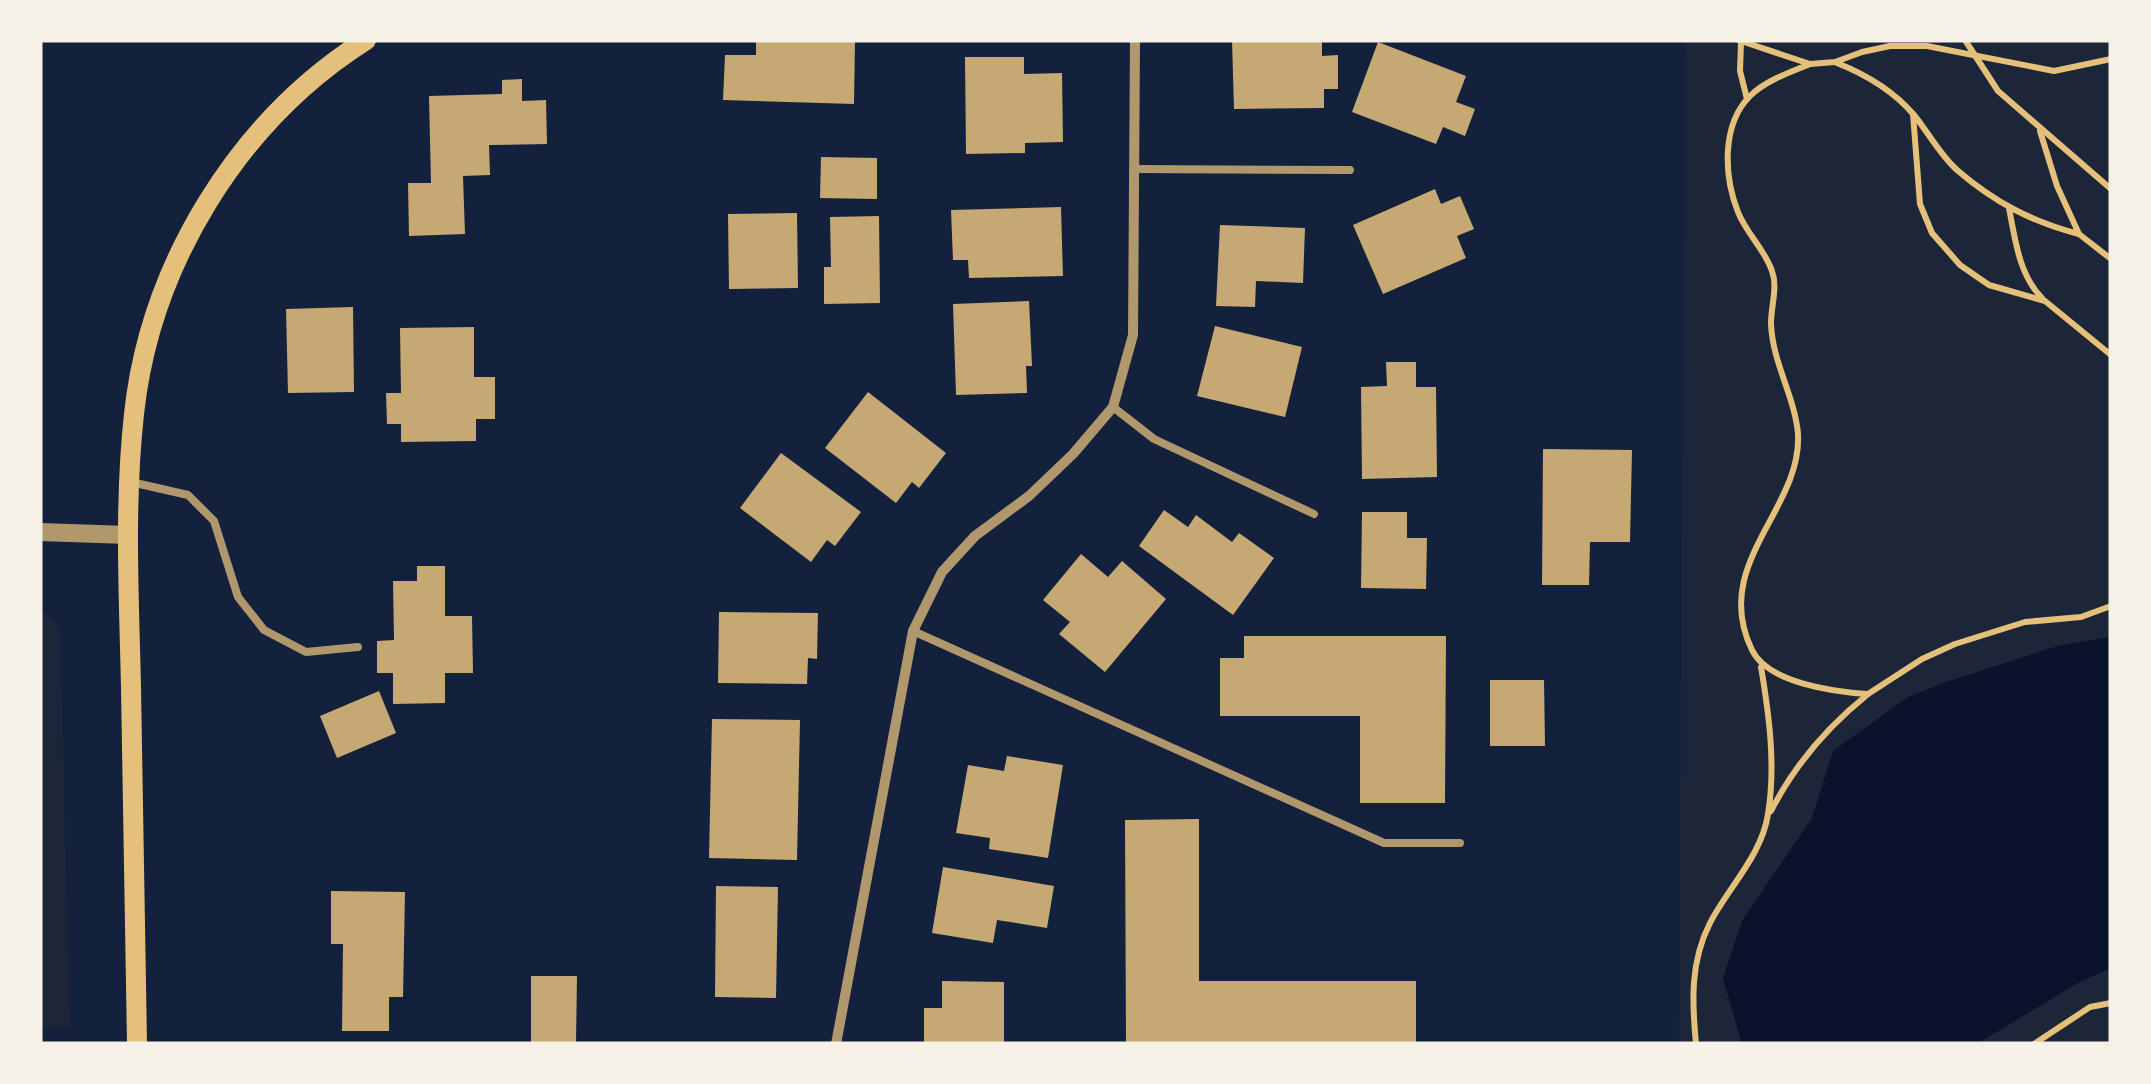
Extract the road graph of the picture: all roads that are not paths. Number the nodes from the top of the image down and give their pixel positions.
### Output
1 (366, 40) edge
2 (1135, 40) edge
3 (1134, 168) junction
4 (1350, 170) dead end
5 (1113, 407) junction
6 (130, 482) junction
7 (1314, 514) dead end
8 (40, 532) edge
9 (128, 535) junction
10 (913, 632) junction
11 (358, 647) dead end
12 (1460, 843) dead end
13 (137, 1044) edge
14 (836, 1044) edge

1 - 6 main road
2 - 3 street
3 - 4 lane
3 - 5 street
5 - 7 lane
5 - 10 street
6 - 9 main road
6 - 11 lane
8 - 9 street
9 - 13 main road
10 - 12 lane
10 - 14 street

